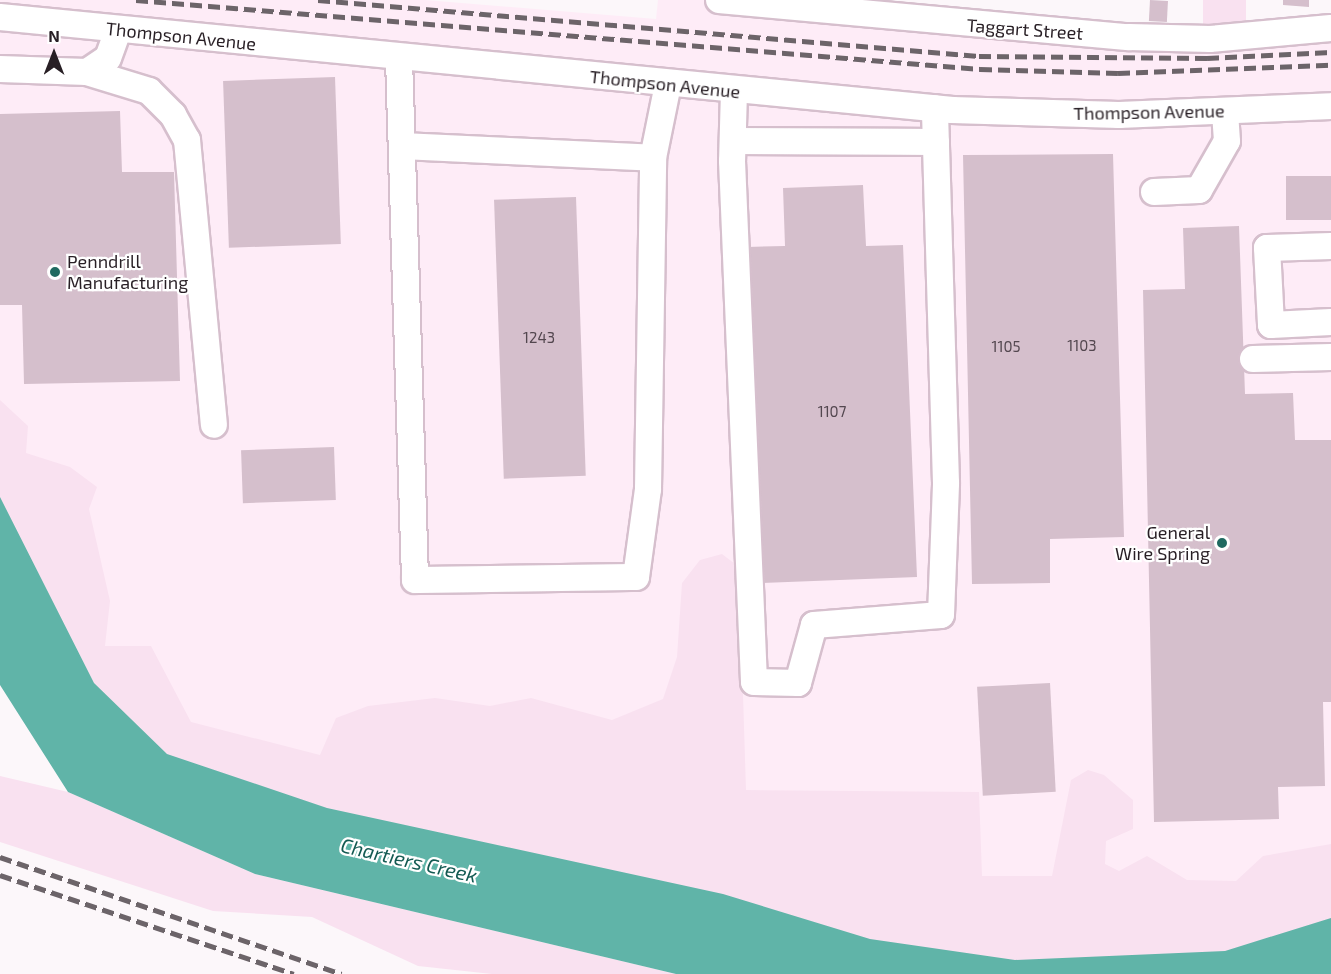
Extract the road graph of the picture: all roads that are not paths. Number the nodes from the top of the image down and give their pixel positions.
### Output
1 (720, 0) edge
2 (0, 17) edge
3 (1331, 27) edge
4 (118, 30) junction
5 (399, 58) junction
6 (0, 69) edge
7 (87, 72) junction
8 (668, 84) junction
9 (734, 91) junction
10 (1331, 106) edge
11 (935, 108) junction
12 (1225, 111) junction
13 (733, 141) junction
14 (936, 142) junction
15 (402, 146) junction
16 (652, 158) junction
17 (1154, 192) dead end
18 (1331, 246) edge
19 (1331, 322) edge
20 (1331, 357) edge
21 (1253, 359) dead end
22 (214, 425) dead end

1 - 3 street, Taggart Street
2 - 4 street, Thompson Avenue
4 - 5 street, Thompson Avenue
4 - 7 street
5 - 8 street, Thompson Avenue
5 - 15 street
6 - 7 street
7 - 22 street
8 - 9 street, Thompson Avenue
8 - 16 street
9 - 11 street, Thompson Avenue
9 - 13 street
10 - 12 street, Thompson Avenue
11 - 12 street, Thompson Avenue
11 - 14 street
12 - 17 street
13 - 14 street
13 - 14 street
15 - 16 street
15 - 16 street
18 - 19 street
20 - 21 street

